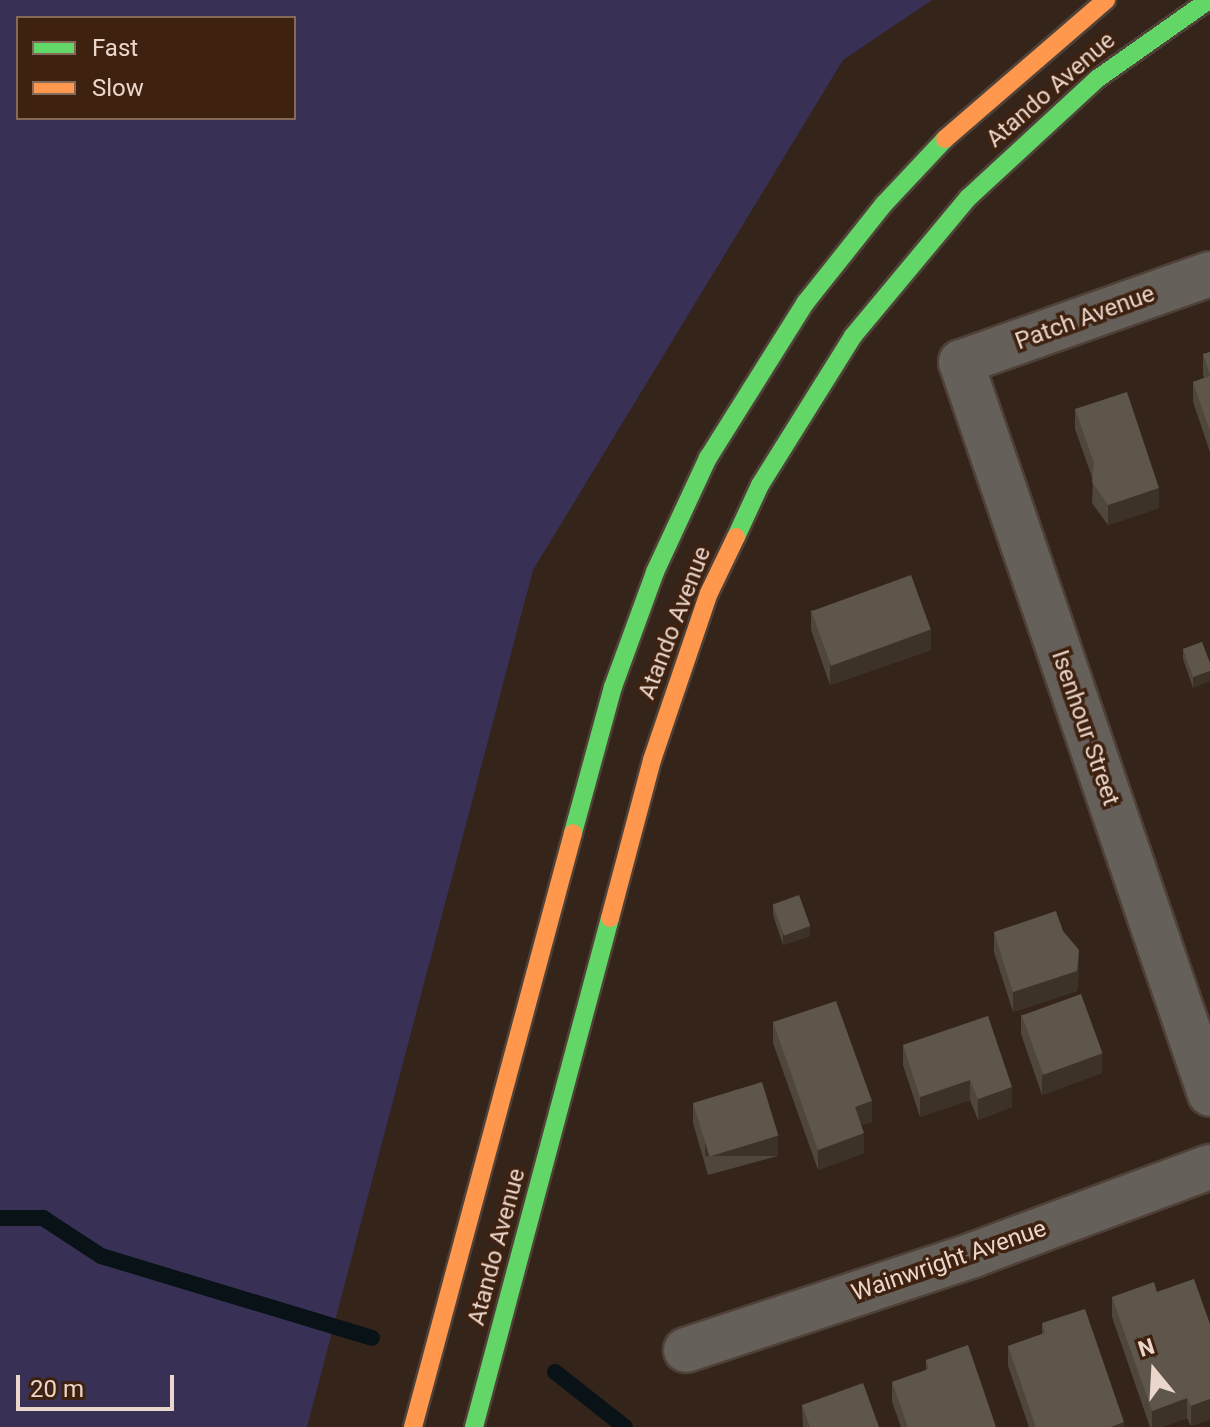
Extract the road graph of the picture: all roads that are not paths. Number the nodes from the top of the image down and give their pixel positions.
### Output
1 (1106, 0) edge
2 (1209, 0) edge
3 (1210, 274) edge
4 (961, 362) joint
5 (1210, 1094) edge
6 (1210, 1167) edge
7 (686, 1350) dead end
8 (413, 1427) edge
9 (474, 1427) edge

1 - 8 main road, Atando Avenue
2 - 9 main road, Atando Avenue
3 - 4 street, Patch Avenue
4 - 5 street, Isenhour Street
6 - 7 street, Wainwright Avenue

